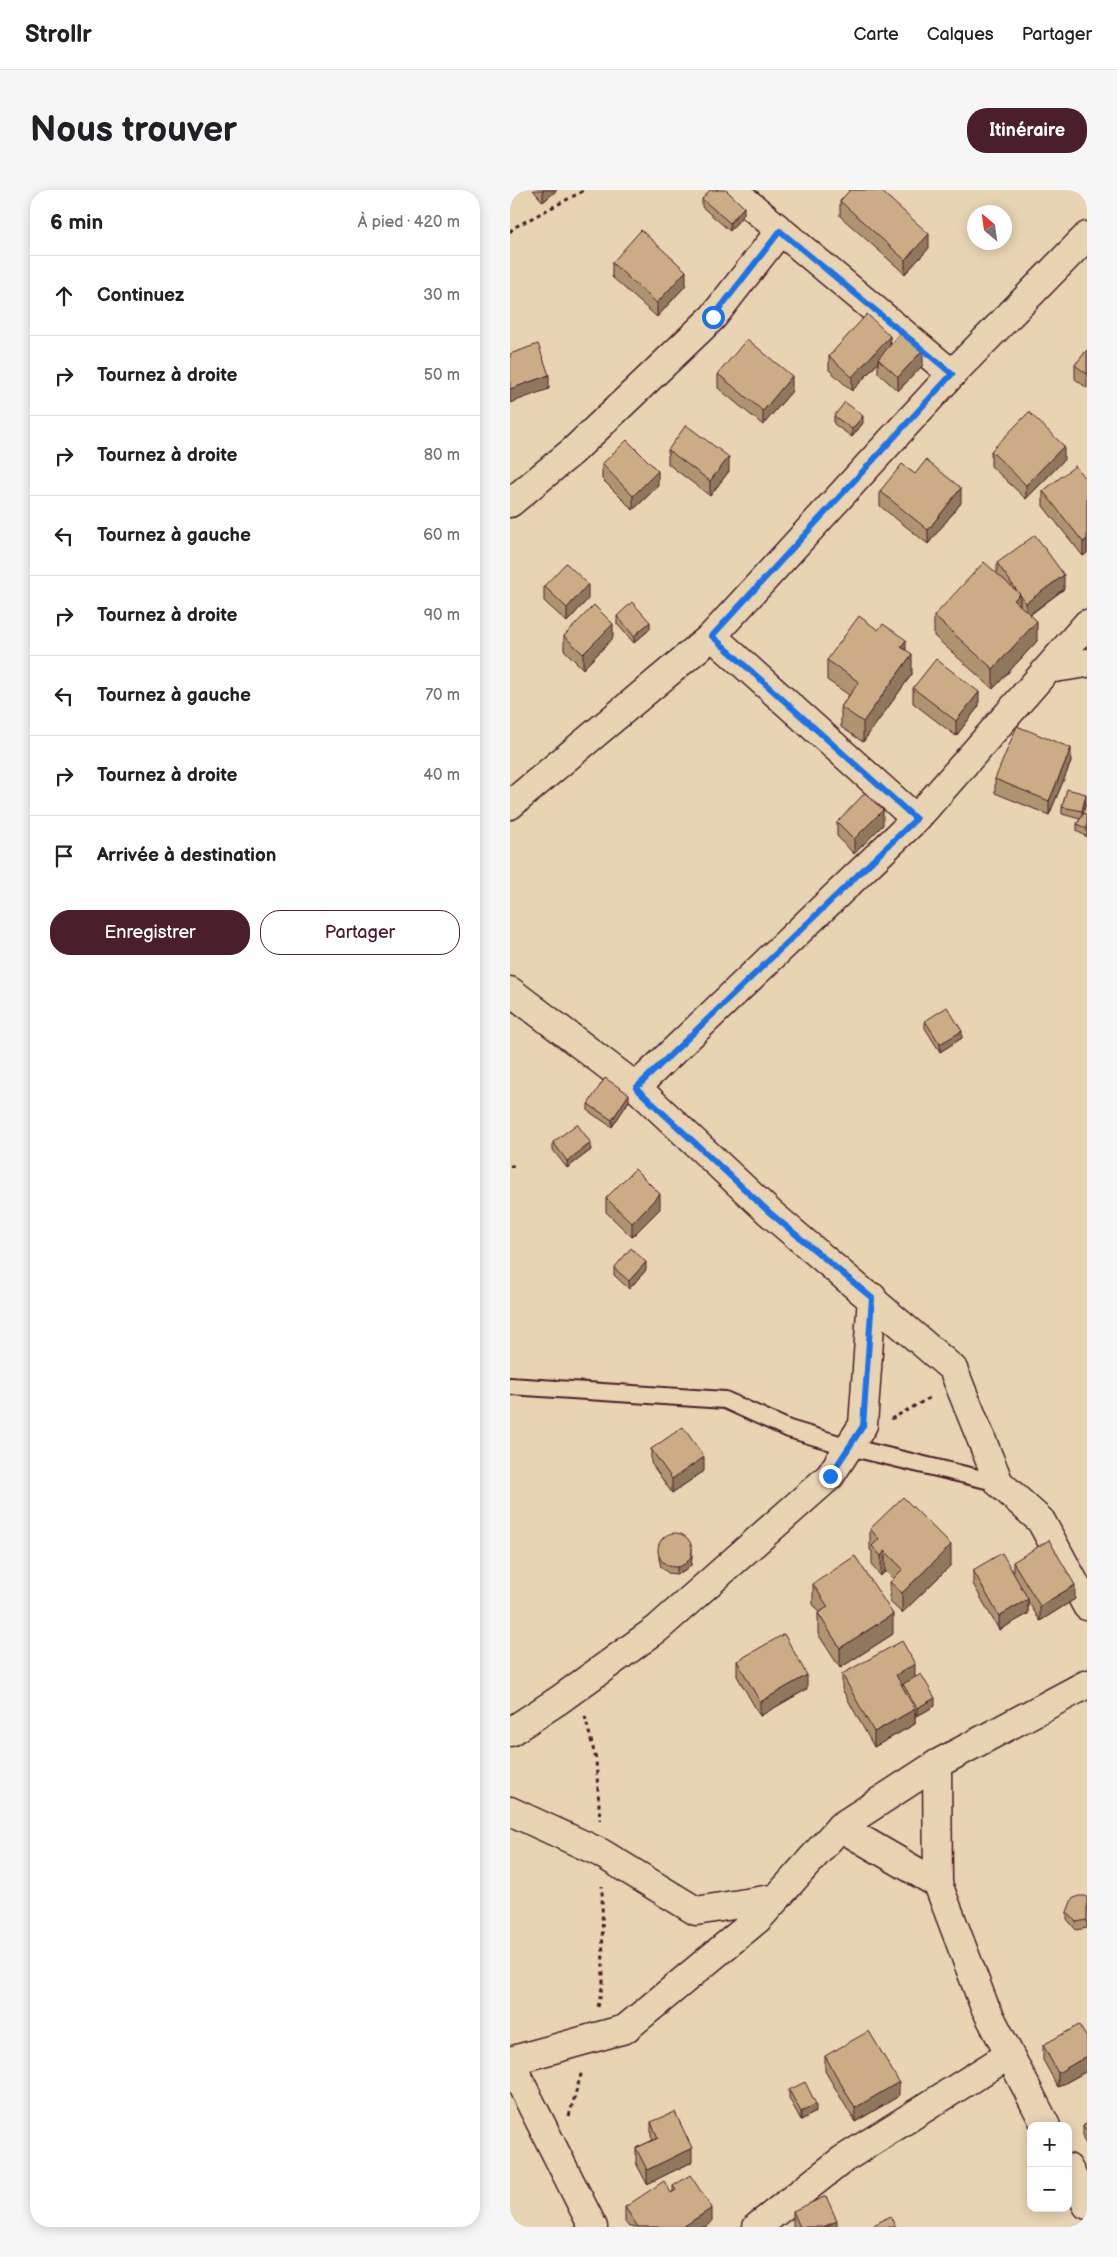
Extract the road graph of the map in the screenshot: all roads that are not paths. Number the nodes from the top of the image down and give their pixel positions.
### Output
1 (732, 190) edge
2 (780, 231) junction
3 (1087, 236) edge
4 (952, 374) junction
5 (510, 503) edge
6 (1087, 624) edge
7 (712, 636) junction
8 (1087, 663) edge
9 (1048, 669) junction
10 (510, 805) edge
11 (916, 819) junction
12 (510, 991) edge
13 (636, 1088) junction
14 (872, 1298) junction
15 (510, 1386) edge
16 (856, 1436) junction
17 (999, 1483) junction
18 (1087, 1606) edge
19 (1087, 1684) edge
20 (510, 1732) edge
21 (937, 1764) junction
22 (510, 1811) edge
23 (840, 1827) junction
24 (938, 1884) junction
25 (777, 1898) junction
26 (1009, 2055) junction
27 (510, 2062) edge
28 (1044, 2122) edge
29 (1072, 2176) edge
30 (1087, 2205) edge
31 (593, 2227) edge
32 (757, 2227) edge

1 - 2 street
2 - 4 street
2 - 5 street
3 - 4 street
4 - 7 street
6 - 9 street
7 - 10 street
7 - 11 street
8 - 9 street
9 - 11 street
11 - 13 street
12 - 13 street
13 - 14 street
14 - 16 street
14 - 17 street
15 - 16 lane
16 - 17 lane
16 - 20 street
17 - 18 street
19 - 21 street
21 - 23 street
21 - 24 street
22 - 25 street
23 - 24 street
23 - 25 street
24 - 26 street
25 - 27 street
26 - 28 street
26 - 32 street
27 - 31 street
29 - 30 street

